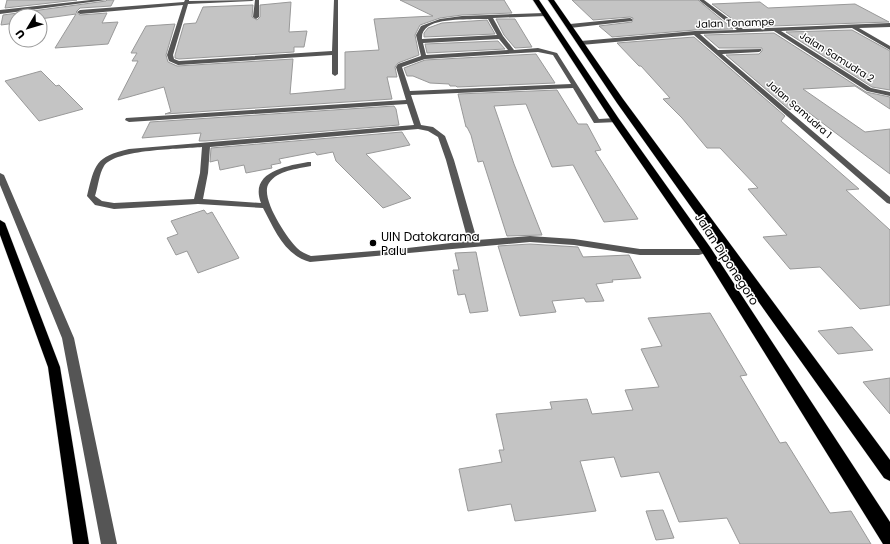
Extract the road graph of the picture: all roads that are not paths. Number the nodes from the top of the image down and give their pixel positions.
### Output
1 (104, 0) edge
2 (252, 0) edge
3 (257, 0) edge
4 (336, 0) edge
5 (536, 0) edge
6 (551, 0) edge
7 (701, 0) edge
8 (187, 2) edge
9 (0, 12) edge
10 (80, 12) dead end
11 (256, 17) dead end
12 (490, 17) junction
13 (546, 17) junction
14 (630, 20) dead end
15 (567, 22) junction
16 (890, 25) edge
17 (852, 26) junction
18 (776, 30) junction
19 (742, 31) junction
20 (695, 33) junction
21 (501, 37) junction
22 (420, 41) junction
23 (581, 43) junction
24 (306, 48) dead end
25 (890, 48) edge
26 (759, 50) dead end
27 (513, 52) junction
28 (717, 52) junction
29 (336, 53) junction
30 (305, 56) junction
31 (424, 57) junction
32 (335, 74) dead end
33 (576, 86) junction
34 (408, 93) junction
35 (890, 94) edge
36 (410, 102) junction
37 (129, 120) dead end
38 (615, 120) junction
39 (418, 127) junction
40 (206, 144) junction
41 (308, 164) dead end
42 (0, 175) edge
43 (198, 200) junction
44 (890, 201) edge
45 (266, 206) junction
46 (0, 223) edge
47 (473, 243) junction
48 (706, 250) junction
49 (890, 472) edge
50 (890, 538) edge
51 (81, 544) edge
52 (109, 544) edge

1 - 9 street
2 - 8 street
3 - 11 street
4 - 29 street
5 - 13 highway, Jalan Diponegoro
6 - 15 highway, Jalan Diponegoro
7 - 19 street
8 - 10 street
8 - 30 street
12 - 13 street
12 - 21 street
12 - 22 street
13 - 15 highway
13 - 38 highway, Jalan Diponegoro
14 - 15 street
15 - 23 highway, Jalan Diponegoro
16 - 17 street, Jalan Tonampe
17 - 18 street, Jalan Tonampe
17 - 25 street
18 - 19 street, Jalan Tonampe
18 - 35 street, Jalan Samudra 2
19 - 20 street, Jalan Tonampe
20 - 23 street, Jalan Tonampe
20 - 28 street, Jalan Samudra 1
21 - 22 street
21 - 27 street
22 - 31 street
23 - 49 highway, Jalan Diponegoro
24 - 30 street
26 - 28 street
27 - 31 street
27 - 33 street
28 - 44 street, Jalan Samudra 1
29 - 30 street
29 - 32 street
31 - 34 street
33 - 34 street
33 - 38 street
34 - 36 street
36 - 37 street
36 - 39 street
38 - 48 highway, Jalan Diponegoro
39 - 40 street
39 - 47 street
40 - 43 street
40 - 43 street
41 - 45 street
42 - 52 street
43 - 45 street
45 - 47 street
46 - 51 main road
47 - 48 street
48 - 50 highway, Jalan Diponegoro

